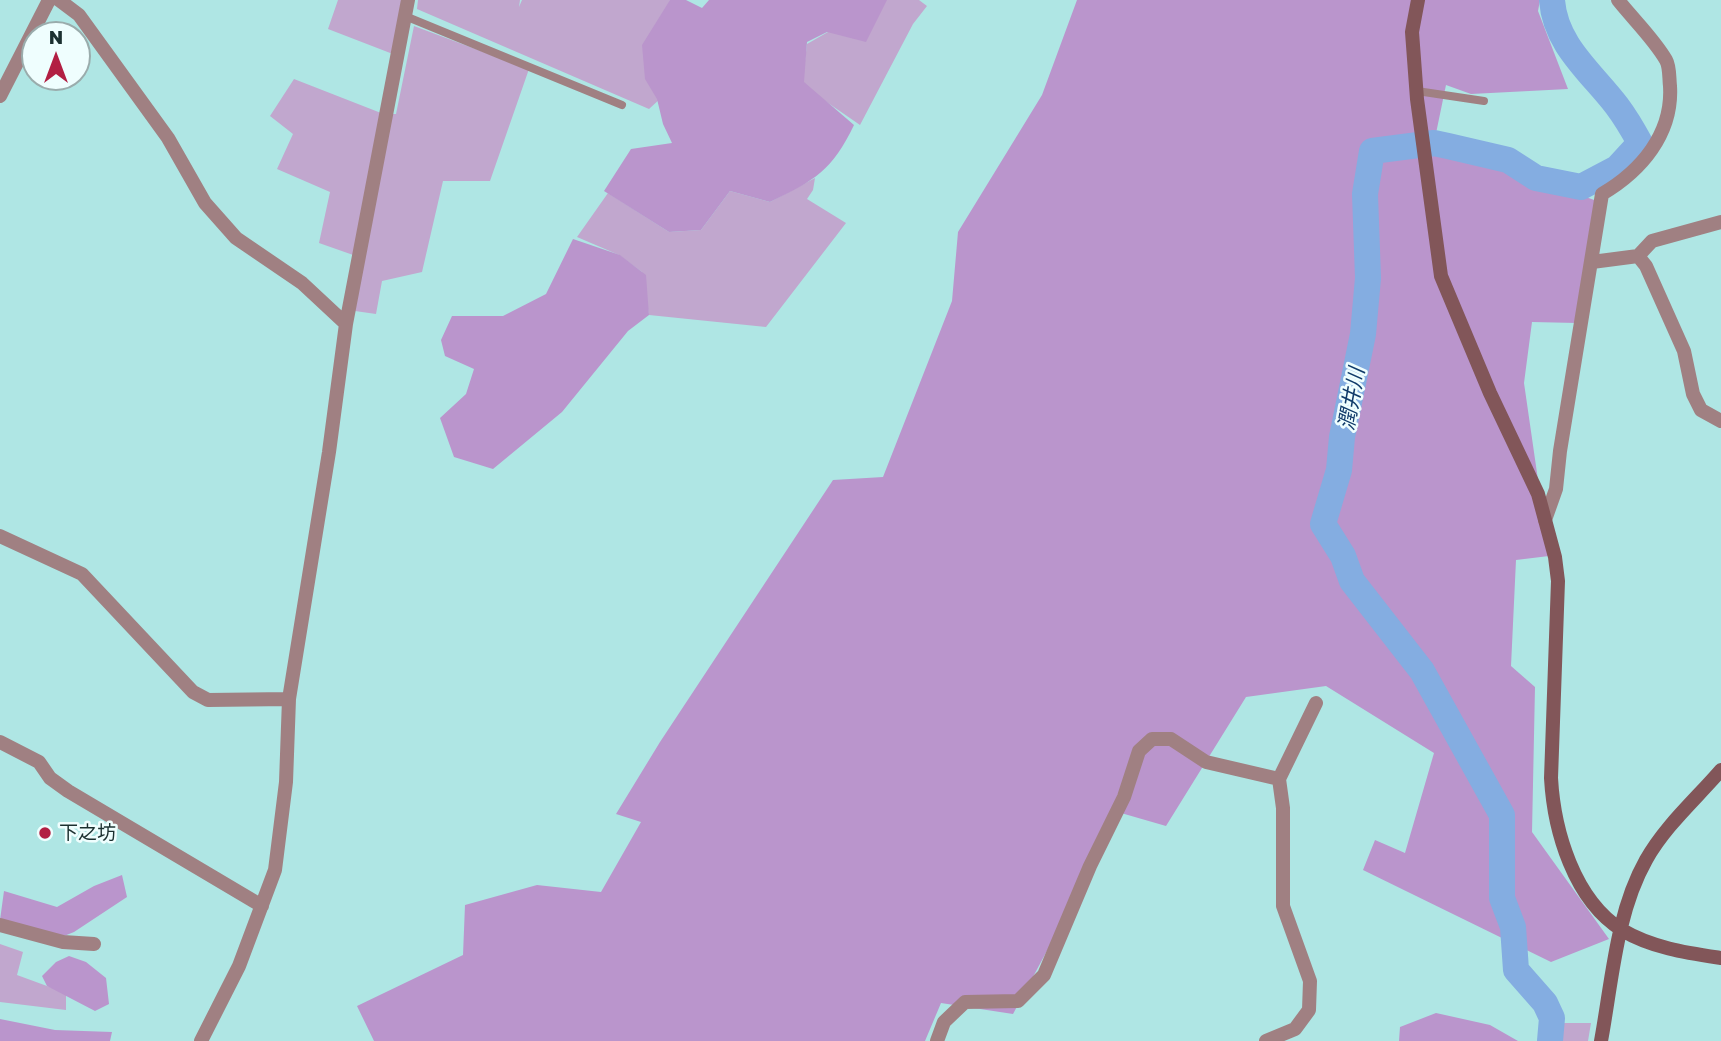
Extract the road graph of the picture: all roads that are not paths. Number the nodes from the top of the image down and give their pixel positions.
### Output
1 (49, 0) edge
2 (59, 0) edge
3 (408, 0) edge
4 (1418, 0) edge
5 (1618, 0) edge
6 (405, 16) junction
7 (1417, 95) junction
8 (0, 96) edge
9 (1484, 101) dead end
10 (622, 105) dead end
11 (1721, 222) edge
12 (1637, 257) junction
13 (1592, 262) junction
14 (346, 324) junction
15 (1721, 421) edge
16 (1545, 520) junction
17 (0, 536) edge
18 (289, 699) junction
19 (1316, 703) dead end
20 (0, 742) edge
21 (1721, 770) edge
22 (1279, 779) junction
23 (262, 906) junction
24 (0, 925) edge
25 (1622, 930) junction
26 (94, 944) dead end
27 (1721, 958) edge
28 (201, 1041) edge
29 (937, 1041) edge
30 (1266, 1041) edge
31 (1601, 1041) edge

1 - 8 street
2 - 14 street
3 - 6 street
4 - 7 street
5 - 13 street
6 - 10 lane
6 - 14 street
7 - 9 lane
7 - 16 street
11 - 12 street
12 - 13 street
12 - 15 street
13 - 16 street
14 - 18 street
16 - 25 street
17 - 18 street
18 - 23 street
19 - 22 street
20 - 23 street
21 - 25 street
22 - 29 street
22 - 30 street
23 - 28 street
24 - 26 street
25 - 27 street
25 - 31 street

